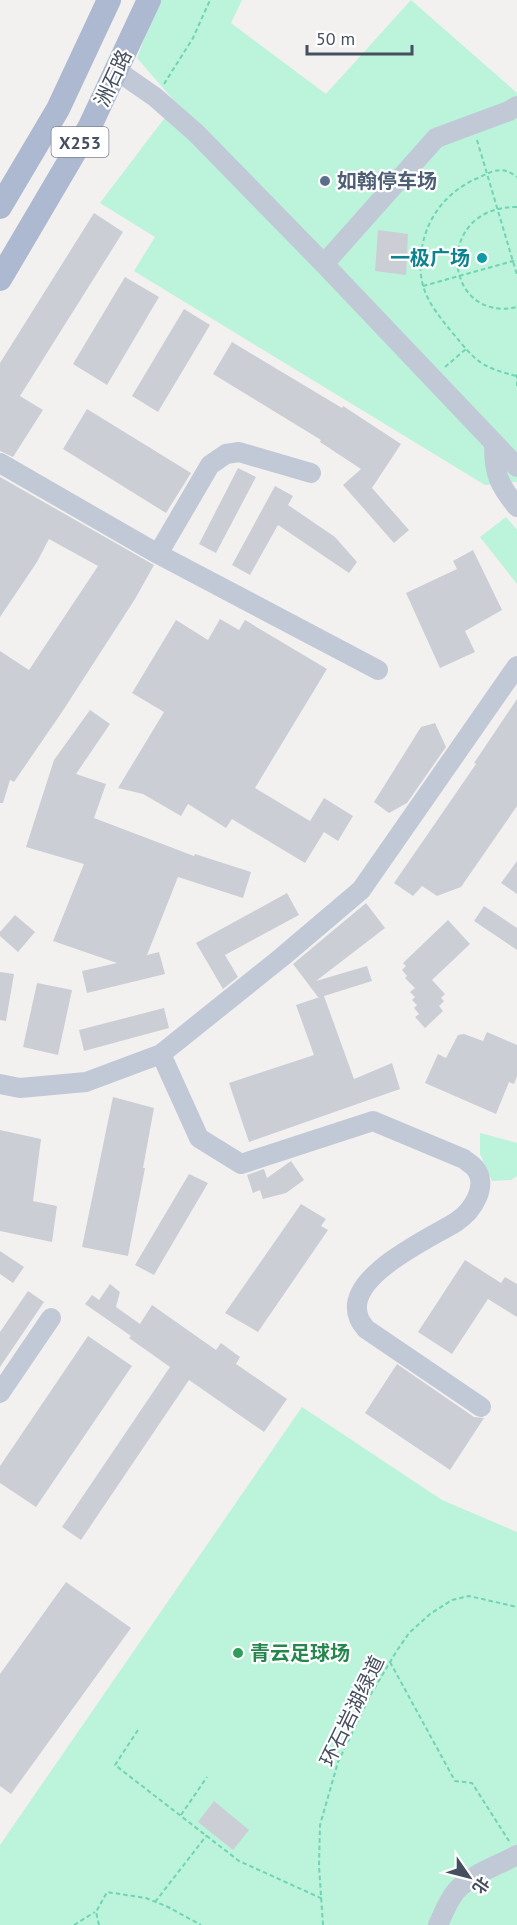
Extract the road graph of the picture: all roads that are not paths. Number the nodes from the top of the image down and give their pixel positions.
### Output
1 (110, 0) edge
2 (149, 0) edge
3 (116, 70) junction
4 (517, 106) edge
5 (0, 207) edge
6 (324, 264) junction
7 (0, 279) edge
8 (494, 445) junction
9 (0, 463) edge
10 (517, 467) edge
11 (312, 473) dead end
12 (517, 507) edge
13 (158, 554) junction
14 (517, 666) edge
15 (378, 670) dead end
16 (161, 1054) junction
17 (0, 1084) edge
18 (51, 1318) dead end
19 (0, 1393) edge
20 (482, 1407) dead end
21 (514, 1849) edge
22 (438, 1925) edge

1 - 5 main road, 洲石路 / X253
2 - 3 main road, 洲石路 / X253
3 - 6 street
3 - 7 main road, 洲石路 / X253
4 - 6 street
6 - 8 street
8 - 10 street
8 - 12 street
9 - 13 street
11 - 13 street
13 - 15 street
14 - 16 street
16 - 17 street
16 - 20 street
18 - 19 street
21 - 22 street

